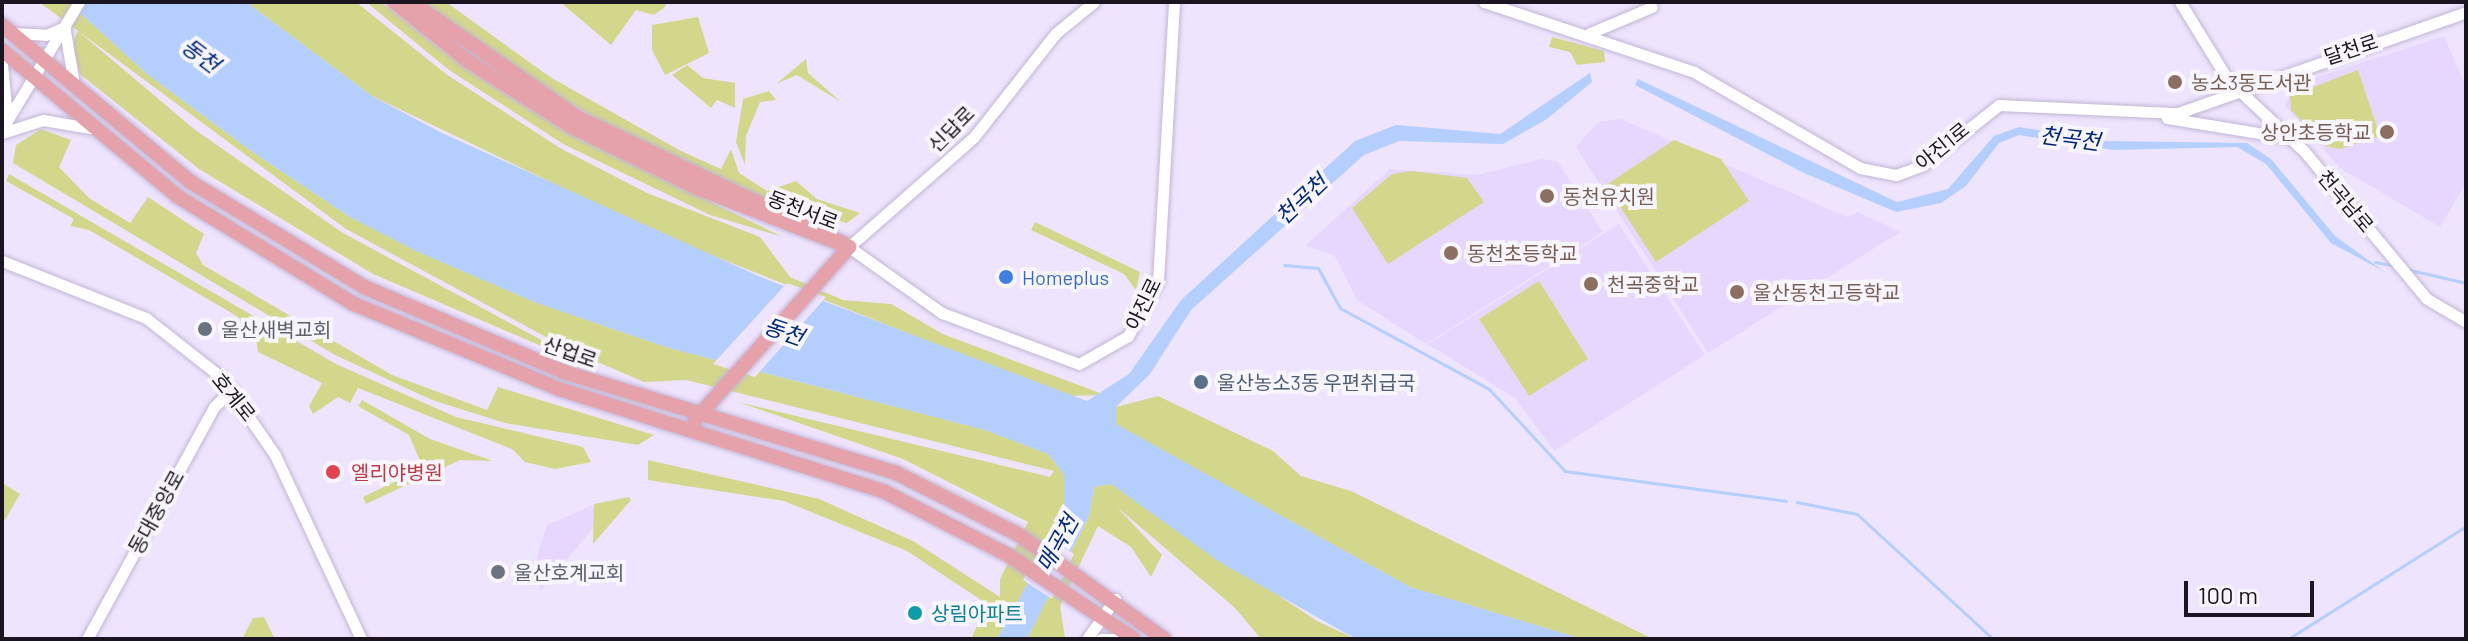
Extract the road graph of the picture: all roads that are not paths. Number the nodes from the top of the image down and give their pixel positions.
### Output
1 (79, 2) edge
2 (394, 2) edge
3 (411, 2) edge
4 (1094, 2) edge
5 (1174, 2) edge
6 (1484, 2) edge
7 (2180, 2) edge
8 (1656, 4) edge
9 (2466, 12) edge
10 (65, 27) junction
11 (6, 29) edge
12 (1590, 33) junction
13 (1621, 42) junction
14 (2, 50) edge
15 (42, 64) junction
16 (2, 65) edge
17 (33, 79) junction
18 (2236, 88) junction
19 (82, 98) junction
20 (2150, 115) junction
21 (4, 128) edge
22 (90, 128) junction
23 (2295, 143) junction
24 (849, 247) junction
25 (2, 261) edge
26 (2466, 322) edge
27 (232, 389) junction
28 (704, 406) junction
29 (688, 430) junction
30 (1115, 599) junction
31 (1103, 616) junction
32 (87, 639) edge
33 (361, 639) edge
34 (1087, 639) edge
35 (1101, 639) edge
36 (1128, 639) edge
37 (1134, 639) edge
38 (1164, 639) edge

1 - 10 street
2 - 24 main road, 동천서로
3 - 24 main road, 동천서로
4 - 24 street, 신답로
5 - 24 street, 아진로
6 - 12 street
7 - 18 street, 천곡남로
8 - 12 street
8 - 13 street
9 - 18 street, 달천로
10 - 11 street
10 - 15 street
10 - 19 street
11 - 15 main road, 산업로
12 - 13 street
13 - 20 street, 아진1로
14 - 17 main road, 산업로
15 - 17 street
15 - 19 main road, 산업로
16 - 21 street
17 - 21 street
17 - 22 main road, 산업로
18 - 20 street, 아진1로
18 - 23 street, 천곡남로
19 - 28 main road, 산업로
20 - 23 street
21 - 22 street
22 - 29 main road, 산업로
23 - 26 street, 천곡남로
24 - 28 main road, 신답로
25 - 27 street, 호계로
27 - 32 street, 동대중앙로
27 - 33 street, 호계로
28 - 29 main road, 신답로
28 - 30 main road, 산업로
29 - 31 main road, 산업로
30 - 31 street
30 - 38 main road, 산업로
31 - 34 street
31 - 37 main road, 산업로
35 - 36 street

